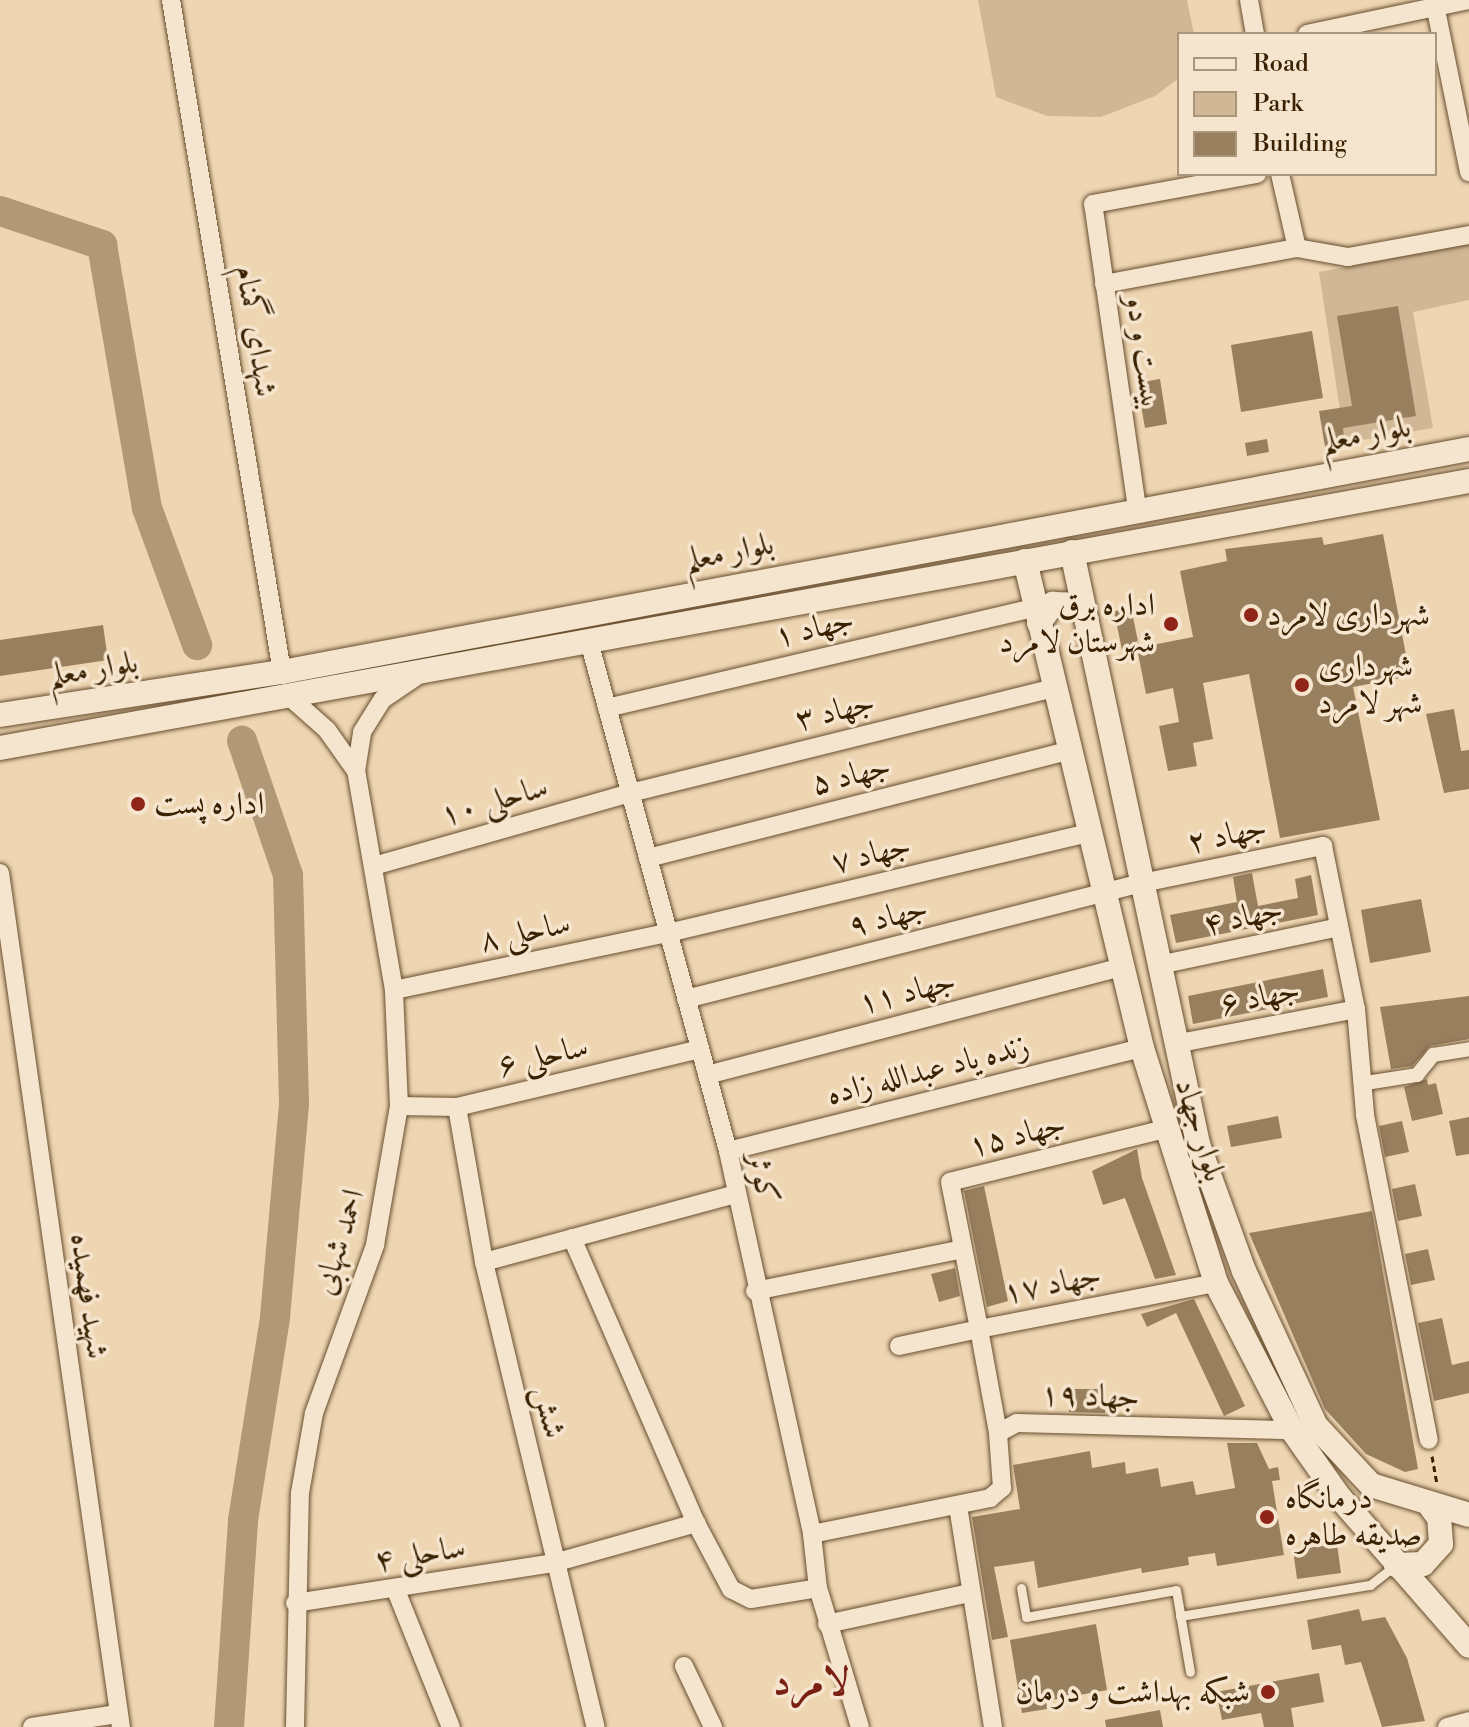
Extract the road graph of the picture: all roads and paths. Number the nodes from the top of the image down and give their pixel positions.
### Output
1 (171, 0) edge
2 (1249, 0) edge
3 (1469, 0) edge
4 (1434, 3) edge
5 (1255, 32) edge
6 (1315, 32) edge
7 (1469, 172) edge
8 (1246, 176) edge
9 (1280, 176) edge
10 (1469, 235) edge
11 (1297, 248) junction
12 (1104, 284) junction
13 (1469, 449) edge
14 (1469, 481) edge
15 (1137, 508) junction
16 (1072, 552) junction
17 (1025, 561) junction
18 (759, 579) junction
19 (766, 612) junction
20 (1084, 614) junction
21 (1038, 615) junction
22 (590, 645) junction
23 (282, 672) junction
24 (416, 677) junction
25 (1054, 688) junction
26 (291, 698) junction
27 (607, 708) junction
28 (0, 715) edge
29 (0, 748) edge
30 (1069, 751) junction
31 (356, 771) junction
32 (630, 793) junction
33 (1088, 833) junction
34 (648, 858) junction
35 (374, 866) junction
36 (0, 873) edge
37 (1142, 883) junction
38 (1104, 893) junction
39 (1339, 927) junction
40 (668, 933) junction
41 (1159, 965) junction
42 (1123, 967) junction
43 (394, 990) junction
44 (686, 999) junction
45 (1356, 1009) junction
46 (1175, 1044) junction
47 (1142, 1048) junction
48 (700, 1049) junction
49 (1469, 1049) edge
50 (707, 1075) junction
51 (1366, 1083) junction
52 (399, 1106) junction
53 (457, 1107) junction
54 (1165, 1129) junction
55 (728, 1151) junction
56 (736, 1194) junction
57 (572, 1238) junction
58 (959, 1250) junction
59 (484, 1262) junction
60 (1216, 1283) junction
61 (755, 1291) junction
62 (979, 1329) junction
63 (899, 1346) dead end
64 (1292, 1430) junction
65 (998, 1433) junction
66 (1429, 1440) joint
67 (958, 1506) junction
68 (1437, 1508) junction
69 (1469, 1515) edge
70 (696, 1523) junction
71 (812, 1534) junction
72 (554, 1563) junction
73 (1396, 1565) junction
74 (395, 1588) junction
75 (818, 1588) junction
76 (1021, 1588) dead end
77 (969, 1593) junction
78 (295, 1603) junction
79 (1180, 1616) junction
80 (827, 1624) junction
81 (1469, 1646) edge
82 (684, 1666) dead end
83 (1190, 1672) dead end
84 (119, 1720) edge
85 (1469, 1721) edge
86 (32, 1727) edge
87 (295, 1727) edge
88 (451, 1727) edge
89 (596, 1727) edge
90 (713, 1727) edge
91 (860, 1727) edge
92 (993, 1727) edge
93 (1447, 1727) edge

1 - 23 street, شهدای گمنام
2 - 5 street
3 - 4 street
4 - 6 street
4 - 7 street
8 - 12 street, بیست و دو
9 - 11 street
10 - 11 street
11 - 12 street
12 - 15 street, بیست و دو
13 - 15 street, بلوار معلم
14 - 16 street, بلوار معلم
15 - 18 street, بلوار معلم
16 - 17 street, بلوار معلم
16 - 20 street, بلوار جهاد
17 - 19 street, بلوار معلم
17 - 21 street, بلوار جهاد
18 - 19 street
18 - 23 street, بلوار معلم
19 - 22 street, بلوار معلم
20 - 21 street
20 - 37 street, بلوار جهاد
21 - 25 street, بلوار جهاد
21 - 27 street, جهاد ۱
22 - 24 street, بلوار معلم
22 - 27 street, کوثر
23 - 28 street, بلوار معلم
24 - 26 street, بلوار معلم
24 - 31 street, احمد شهابی
25 - 30 street, بلوار جهاد
25 - 32 street, جهاد ۳
26 - 29 street, بلوار معلم
26 - 31 street, احمد شهابی
27 - 32 street, کوثر
30 - 33 street, بلوار جهاد
30 - 34 street, جهاد ۵
31 - 35 street, احمد شهابی
32 - 34 street, کوثر
32 - 35 street, ساحلی ۱۰
33 - 38 street, بلوار جهاد
33 - 40 street, جهاد ۷
34 - 40 street, کوثر
35 - 43 street, احمد شهابی
36 - 84 street, شهید فهمیده
37 - 38 street, جهاد ۲
37 - 39 street, جهاد ۲
37 - 41 street, بلوار جهاد
38 - 42 street, بلوار جهاد
38 - 44 street, جهاد ۹
39 - 41 street, جهاد ۴
39 - 45 street
40 - 43 street, ساحلی ۸
40 - 44 street, کوثر
41 - 46 street, بلوار جهاد
42 - 47 street, بلوار جهاد
42 - 50 street, جهاد ۱۱
43 - 52 street, احمد شهابی
44 - 48 street, کوثر
45 - 46 street, جهاد ۶
45 - 51 street
46 - 68 street, بلوار جهاد
47 - 54 street, بلوار جهاد
47 - 55 street, زنده یاد عبدالله زاده
48 - 50 street, کوثر
48 - 53 street, ساحلی ۶
49 - 51 street
50 - 55 street, کوثر
51 - 66 street
52 - 53 street, ساحلی ۶
52 - 78 street, احمد شهابی
53 - 59 street, شش
54 - 58 street, جهاد ۱۵
54 - 60 street, بلوار جهاد
55 - 56 street, کوثر
56 - 57 street
56 - 61 street, کوثر
57 - 59 street
57 - 70 street
58 - 61 street
58 - 62 street, جهاد ۱۷
59 - 72 street, شش
60 - 62 street, جهاد ۱۷
60 - 64 street, بلوار جهاد
61 - 71 street, کوثر
62 - 63 street
62 - 65 street
64 - 65 street, جهاد ۱۹
64 - 73 street, بلوار جهاد
65 - 67 street, جهاد ۱۹
66 - 68 path
67 - 71 street, جهاد ۱۹
67 - 77 street
68 - 69 street, بلوار جهاد
68 - 73 street
70 - 72 street, ساحلی ۴
70 - 75 street
71 - 75 street, کوثر
72 - 74 street, ساحلی ۴
72 - 89 street, شش
73 - 79 lane
73 - 81 street, بلوار جهاد
74 - 78 street, ساحلی ۴
74 - 88 street
75 - 80 street, کوثر
76 - 79 lane
77 - 80 street
77 - 92 street
78 - 87 street, احمد شهابی
79 - 83 lane
80 - 91 street, کوثر
82 - 90 street
84 - 86 street
85 - 93 street

